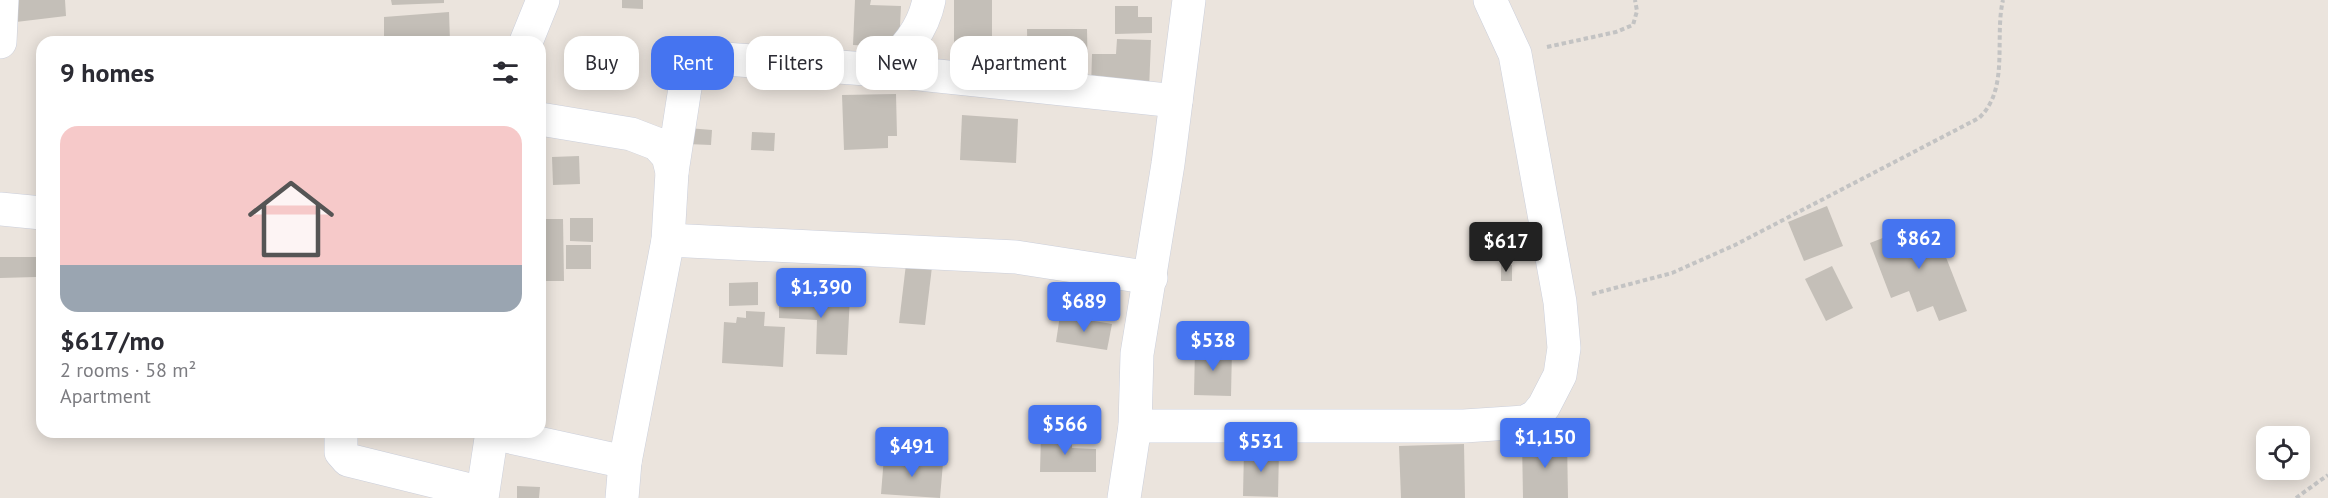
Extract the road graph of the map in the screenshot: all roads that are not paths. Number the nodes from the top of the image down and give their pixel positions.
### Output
1 (2, 0) edge
2 (543, 0) edge
3 (929, 0) edge
4 (1189, 0) edge
5 (1490, 0) edge
6 (528, 36) edge
7 (914, 36) edge
8 (0, 42) edge
9 (856, 68) edge
10 (938, 76) edge
11 (1176, 101) junction
12 (546, 120) edge
13 (672, 172) junction
14 (0, 209) edge
15 (36, 212) edge
16 (668, 240) junction
17 (1151, 278) junction
18 (1135, 426) junction
19 (341, 438) edge
20 (491, 438) edge
21 (515, 438) edge
22 (625, 462) junction
23 (482, 495) edge
24 (622, 498) edge
25 (1124, 498) edge

1 - 8 street
2 - 6 street
3 - 7 street
4 - 11 street
5 - 18 street
9 - 13 street
10 - 11 street
11 - 17 street
12 - 13 street
13 - 16 street
14 - 15 street
16 - 17 street
16 - 22 street
17 - 18 street
18 - 25 street
19 - 23 street
20 - 23 street
21 - 22 street
22 - 24 street

